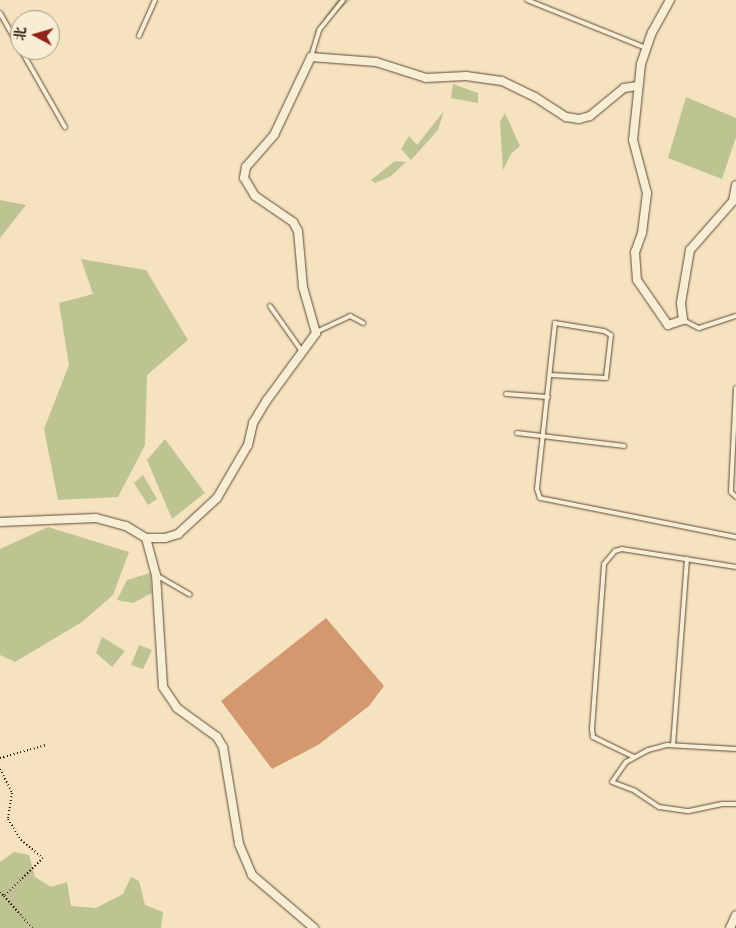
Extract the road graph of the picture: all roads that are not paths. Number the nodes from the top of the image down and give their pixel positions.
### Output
1 (155, 0) edge
2 (343, 0) edge
3 (527, 0) edge
4 (670, 0) edge
5 (0, 13) edge
6 (10, 30) edge
7 (140, 36) dead end
8 (647, 48) junction
9 (312, 57) junction
10 (27, 60) edge
11 (638, 86) junction
12 (65, 127) dead end
13 (736, 185) edge
14 (270, 306) dead end
15 (736, 316) edge
16 (682, 320) junction
17 (363, 322) dead end
18 (316, 332) junction
19 (301, 350) junction
20 (550, 375) junction
21 (736, 388) edge
22 (506, 394) dead end
23 (548, 397) junction
24 (517, 433) dead end
25 (543, 435) junction
26 (624, 446) dead end
27 (736, 497) edge
28 (0, 522) edge
29 (736, 537) edge
30 (146, 538) junction
31 (686, 560) junction
32 (736, 567) edge
33 (156, 575) junction
34 (190, 596) dead end
35 (673, 745) junction
36 (736, 749) edge
37 (634, 757) junction
38 (736, 804) edge
39 (736, 915) edge
40 (314, 928) edge
41 (730, 928) edge

1 - 7 lane
2 - 9 lane
3 - 8 lane
4 - 8 street
5 - 6 lane
8 - 11 street
9 - 11 street
9 - 18 street
10 - 12 lane
11 - 16 street
13 - 16 street
14 - 19 lane
15 - 16 lane
17 - 18 lane
18 - 19 street
19 - 30 street
20 - 20 lane
20 - 23 lane
21 - 27 lane
22 - 23 lane
23 - 25 lane
24 - 25 lane
25 - 26 lane
25 - 29 lane
28 - 30 street
30 - 33 street
31 - 32 lane
31 - 35 lane
31 - 37 lane
33 - 34 lane
33 - 40 street
35 - 36 lane
35 - 37 lane
37 - 38 lane
39 - 41 street

